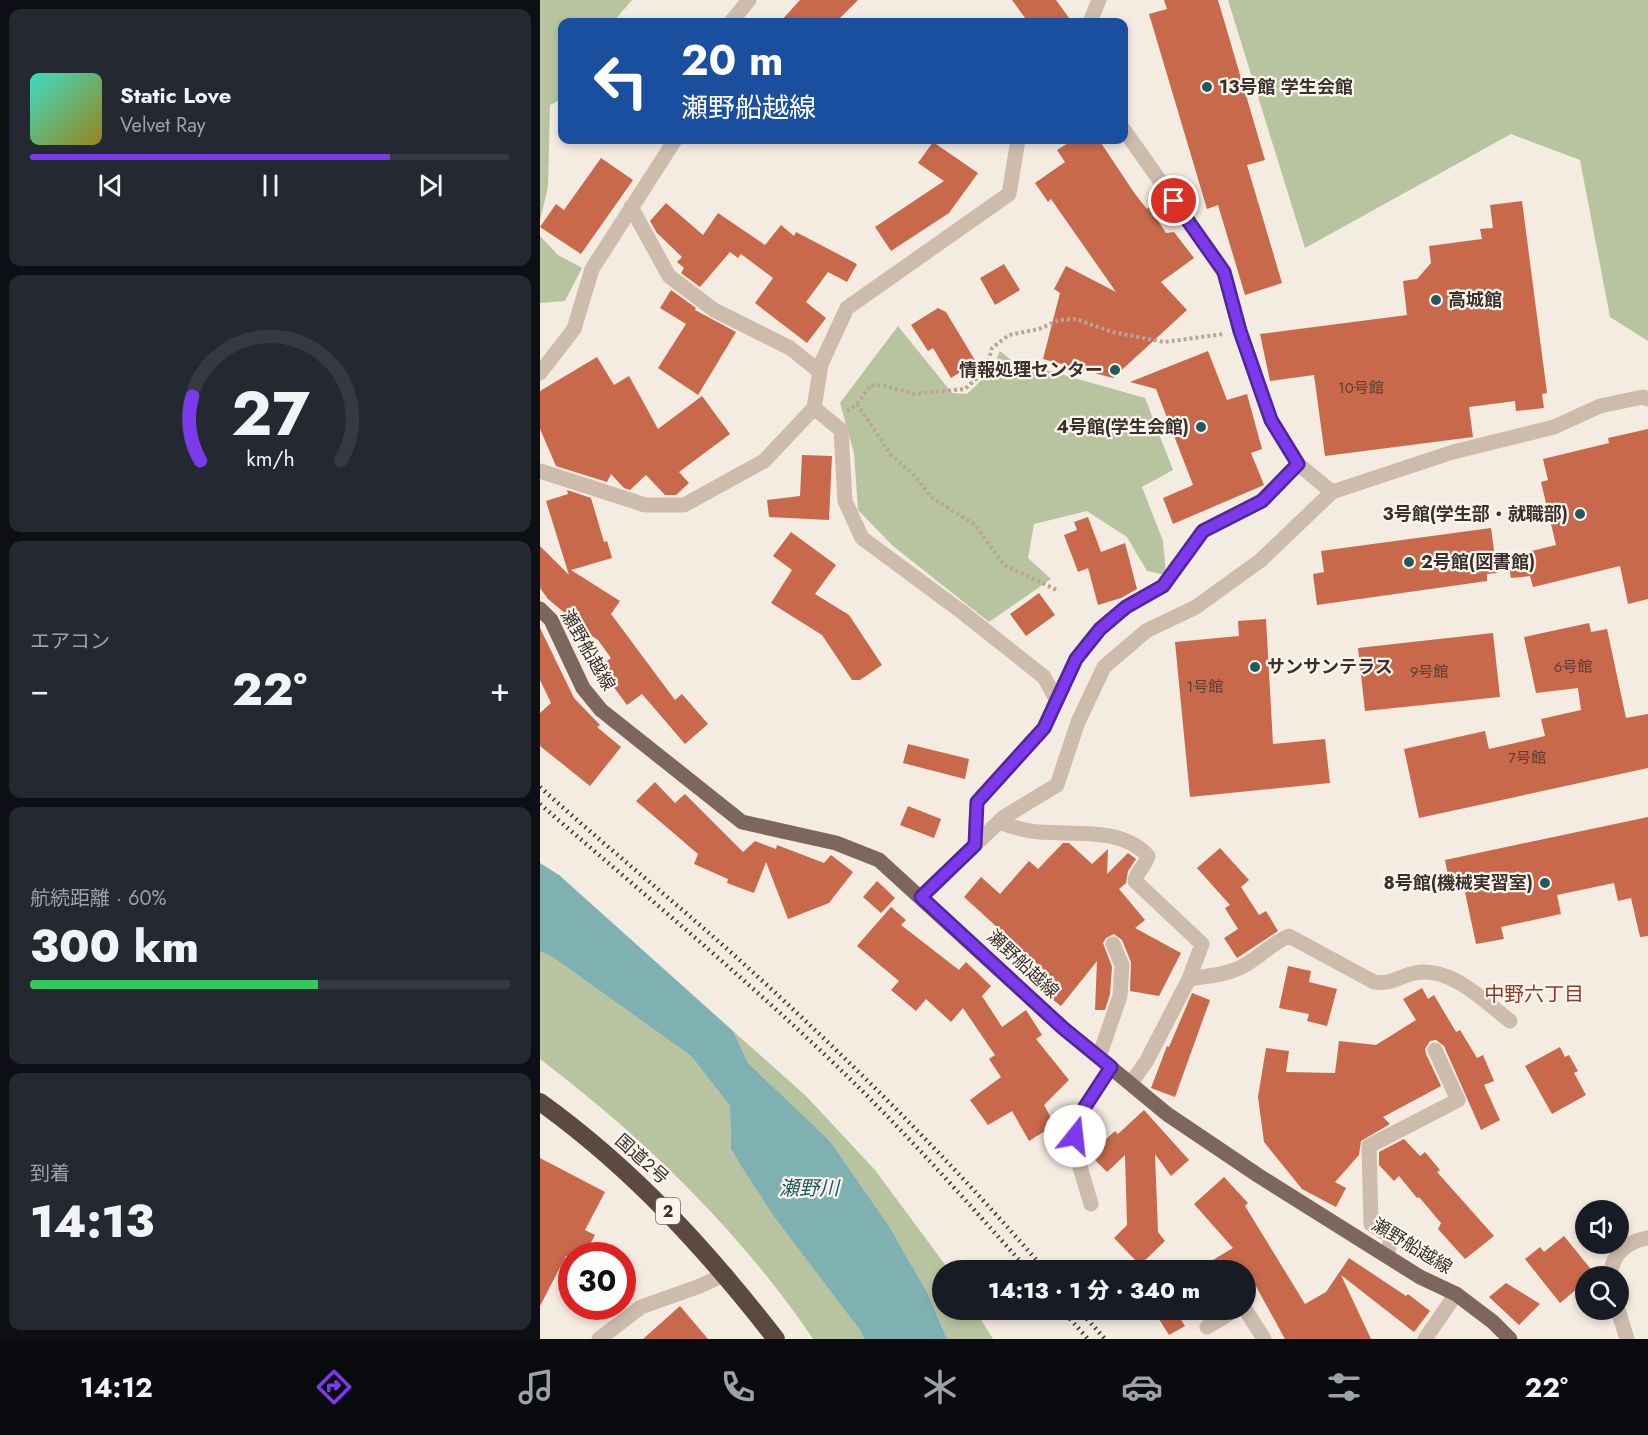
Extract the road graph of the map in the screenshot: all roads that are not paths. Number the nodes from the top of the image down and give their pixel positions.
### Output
1 (749, 0) edge
2 (1099, 0) edge
3 (734, 18) edge
4 (1092, 18) edge
5 (1128, 136) edge
6 (672, 144) edge
7 (1017, 144) edge
8 (631, 207) junction
9 (820, 372) junction
10 (540, 373) edge
11 (1648, 399) edge
12 (814, 408) junction
13 (1298, 464) junction
14 (540, 471) edge
15 (1332, 492) junction
16 (540, 609) edge
17 (1056, 699) junction
18 (999, 822) junction
19 (975, 845) junction
20 (921, 897) junction
21 (1113, 944) dead end
22 (1189, 979) junction
23 (1510, 1021) dead end
24 (1435, 1050) dead end
25 (1105, 1062) junction
26 (1131, 1083) junction
27 (540, 1102) edge
28 (1091, 1204) dead end
29 (1648, 1238) edge
30 (1387, 1256) junction
31 (1610, 1266) edge
32 (726, 1274) junction
33 (1456, 1294) junction
34 (1218, 1320) edge
35 (1255, 1320) edge
36 (1621, 1320) edge
37 (1207, 1327) dead end
38 (599, 1339) edge
39 (776, 1339) edge
40 (1264, 1339) edge
41 (1425, 1339) edge
42 (1510, 1339) edge
43 (1627, 1339) edge

1 - 3 street
2 - 4 street
5 - 13 street
6 - 8 street
7 - 9 street
8 - 9 street
8 - 10 street
9 - 12 street
11 - 15 street
12 - 14 street
12 - 17 street
13 - 15 street
13 - 17 street
15 - 18 street
16 - 20 main road, 瀬野船越線
17 - 19 street
18 - 19 street
18 - 22 street
19 - 20 street
20 - 25 main road, 瀬野船越線
21 - 25 street
22 - 23 street
22 - 26 street
24 - 30 street
25 - 26 main road, 瀬野船越線
25 - 28 street
26 - 30 main road, 瀬野船越線
27 - 32 highway, 国道2号 / 2
29 - 31 street
30 - 33 main road, 瀬野船越線
32 - 38 street
32 - 39 highway, 国道2号 / 2
33 - 41 street
33 - 42 main road, 瀬野船越線
34 - 37 street
35 - 40 street
36 - 43 street

